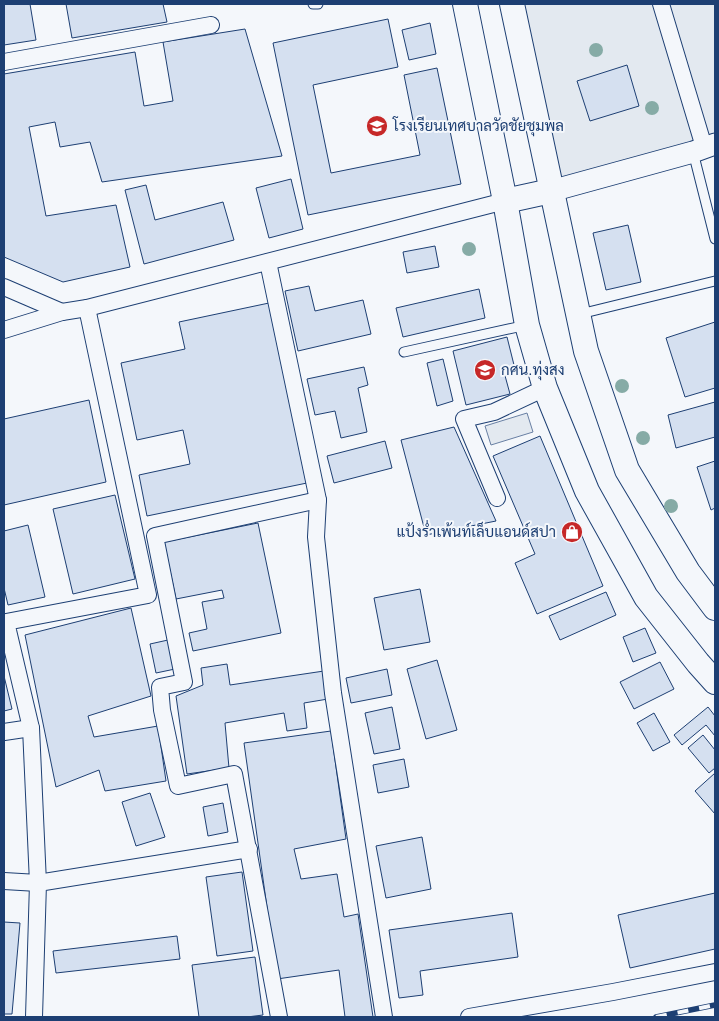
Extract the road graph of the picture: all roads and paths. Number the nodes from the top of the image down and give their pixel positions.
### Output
1 (313, 4) edge
2 (318, 4) edge
3 (465, 4) edge
4 (512, 4) edge
5 (661, 4) edge
6 (211, 25) dead end
7 (4, 62) edge
8 (704, 148) edge
9 (552, 190) junction
10 (505, 201) junction
11 (715, 239) edge
12 (268, 262) junction
13 (715, 281) edge
14 (4, 287) edge
15 (87, 308) junction
16 (62, 312) junction
17 (578, 315) junction
18 (527, 325) junction
19 (4, 330) edge
20 (404, 352) dead end
21 (545, 388) junction
22 (497, 498) dead end
23 (318, 500) junction
24 (715, 608) edge
25 (715, 682) edge
26 (31, 728) junction
27 (4, 732) edge
28 (249, 849) junction
29 (4, 882) edge
30 (38, 883) junction
31 (715, 972) edge
32 (34, 1017) edge
33 (279, 1017) edge
34 (384, 1017) edge
35 (469, 1017) edge

1 - 2 lane
3 - 10 main road
4 - 9 main road
5 - 8 street
6 - 7 street
8 - 9 street
8 - 11 lane
9 - 10 main road
9 - 17 main road
10 - 12 street
10 - 18 main road
12 - 15 street
12 - 23 street
13 - 17 lane
14 - 16 street
15 - 16 street
15 - 26 street
16 - 19 street
17 - 24 main road
18 - 20 lane
18 - 21 main road
21 - 22 street
21 - 25 main road
23 - 28 street
23 - 34 street
26 - 27 street
26 - 30 street
28 - 30 street
28 - 33 street
29 - 30 street
30 - 32 street
31 - 35 street

